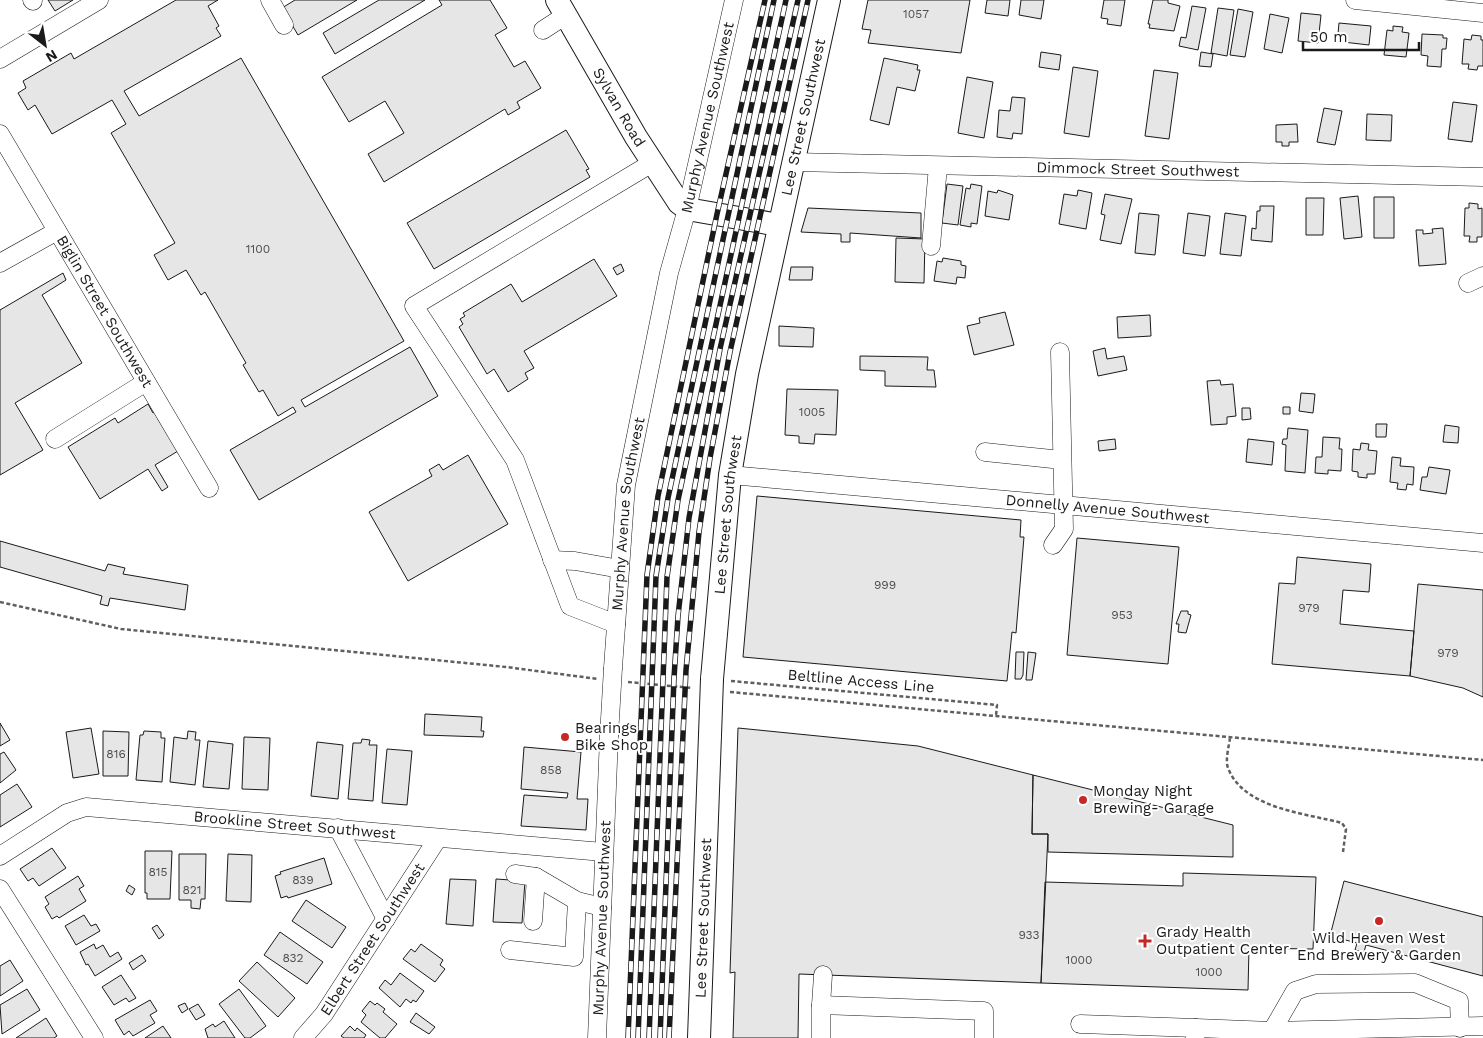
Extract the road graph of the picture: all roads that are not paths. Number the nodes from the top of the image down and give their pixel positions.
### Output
1 (99, 0) edge
2 (270, 0) edge
3 (734, 0) edge
4 (829, 0) edge
5 (1355, 0) edge
6 (562, 8) edge
7 (1483, 13) edge
8 (284, 25) dead end
9 (543, 30) dead end
10 (0, 59) edge
11 (0, 134) edge
12 (793, 162) junction
13 (652, 163) junction
14 (938, 166) junction
15 (1483, 177) edge
16 (688, 209) junction
17 (779, 225) junction
18 (57, 231) junction
19 (931, 246) dead end
20 (0, 263) edge
21 (1060, 352) dead end
22 (146, 382) junction
23 (55, 439) dead end
24 (985, 452) dead end
25 (1062, 460) junction
26 (730, 475) junction
27 (209, 488) dead end
28 (1064, 505) junction
29 (1483, 543) edge
30 (1053, 545) dead end
31 (552, 560) junction
32 (620, 569) junction
33 (616, 624) junction
34 (338, 828) junction
35 (438, 838) junction
36 (603, 852) junction
37 (0, 856) edge
38 (515, 874) dead end
39 (536, 877) junction
40 (0, 889) edge
41 (576, 901) junction
42 (602, 907) junction
43 (386, 919) junction
44 (533, 921) dead end
45 (510, 950) dead end
46 (574, 957) junction
47 (600, 959) junction
48 (823, 975) dead end
49 (821, 1005) junction
50 (1080, 1024) dead end
51 (1483, 1026) edge
52 (1460, 1028) junction
53 (1272, 1031) junction
54 (1196, 1033) edge
55 (94, 1038) edge
56 (304, 1038) edge
57 (597, 1038) edge
58 (699, 1038) edge
59 (821, 1038) edge
60 (984, 1038) edge

1 - 10 street
2 - 8 street
3 - 16 street, Murphy Avenue Southwest
4 - 12 main road, Lee Street Southwest
5 - 7 street
6 - 9 street
6 - 13 main road, Sylvan Road
11 - 18 street, Biglin Street Southwest
12 - 14 street, Dimmock Street Southwest
12 - 17 main road, Lee Street Southwest
13 - 16 main road, Sylvan Road
13 - 31 street
14 - 15 street, Dimmock Street Southwest
14 - 19 street
16 - 17 main road
16 - 32 street, Murphy Avenue Southwest
17 - 26 main road, Lee Street Southwest
18 - 20 street
18 - 22 street, Biglin Street Southwest
21 - 25 street
22 - 23 street
22 - 27 street, Biglin Street Southwest
24 - 25 street
25 - 28 street
26 - 28 street, Donnelly Avenue Southwest
26 - 58 main road, Lee Street Southwest, bridge
28 - 29 street, Donnelly Avenue Southwest
28 - 30 street
31 - 32 street
31 - 33 street
32 - 33 street, Murphy Avenue Southwest
33 - 36 street, Murphy Avenue Southwest, bridge
34 - 35 street, Brookline Street Southwest
34 - 37 street, Brookline Street Southwest
34 - 43 street
35 - 36 street, Brookline Street Southwest
35 - 43 street, Elbert Street Southwest
36 - 42 street, Murphy Avenue Southwest
38 - 39 street
39 - 41 street
39 - 44 street
40 - 55 street
41 - 42 street
41 - 46 street
42 - 47 street, Murphy Avenue Southwest
43 - 56 street, Elbert Street Southwest
45 - 46 street
46 - 47 street
47 - 57 street, Murphy Avenue Southwest
48 - 49 street
49 - 59 street
49 - 60 street
50 - 54 street
51 - 52 street
52 - 53 street
52 - 53 street
53 - 54 street

